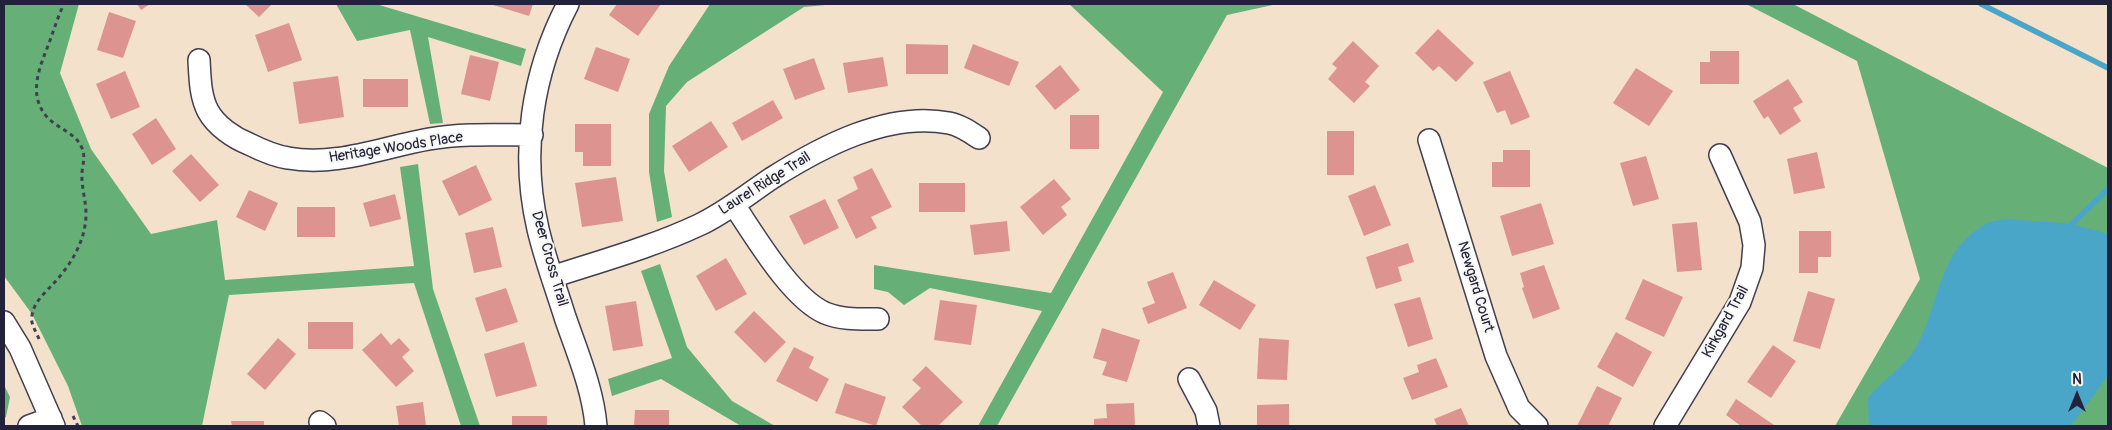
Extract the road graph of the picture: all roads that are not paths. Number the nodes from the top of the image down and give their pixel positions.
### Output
1 (568, 4) edge
2 (199, 60) dead end
3 (532, 135) junction
4 (979, 138) dead end
5 (1429, 140) dead end
6 (1720, 155) dead end
7 (734, 205) junction
8 (552, 277) junction
9 (878, 319) dead end
10 (4, 322) edge
11 (1190, 380) dead end
12 (52, 422) edge
13 (29, 426) edge
14 (596, 426) edge
15 (1209, 426) edge
16 (1537, 426) edge
17 (1665, 426) edge

1 - 3 street, Deer Cross Trail
2 - 3 street, Heritage Woods Place
3 - 8 street, Deer Cross Trail
4 - 7 street, Laurel Ridge Trail
5 - 16 street, Newgard Court
6 - 17 street, Kirkgard Trail
7 - 8 street, Laurel Ridge Trail
7 - 9 street
8 - 14 street, Deer Cross Trail
10 - 12 street
11 - 15 street
12 - 13 street

